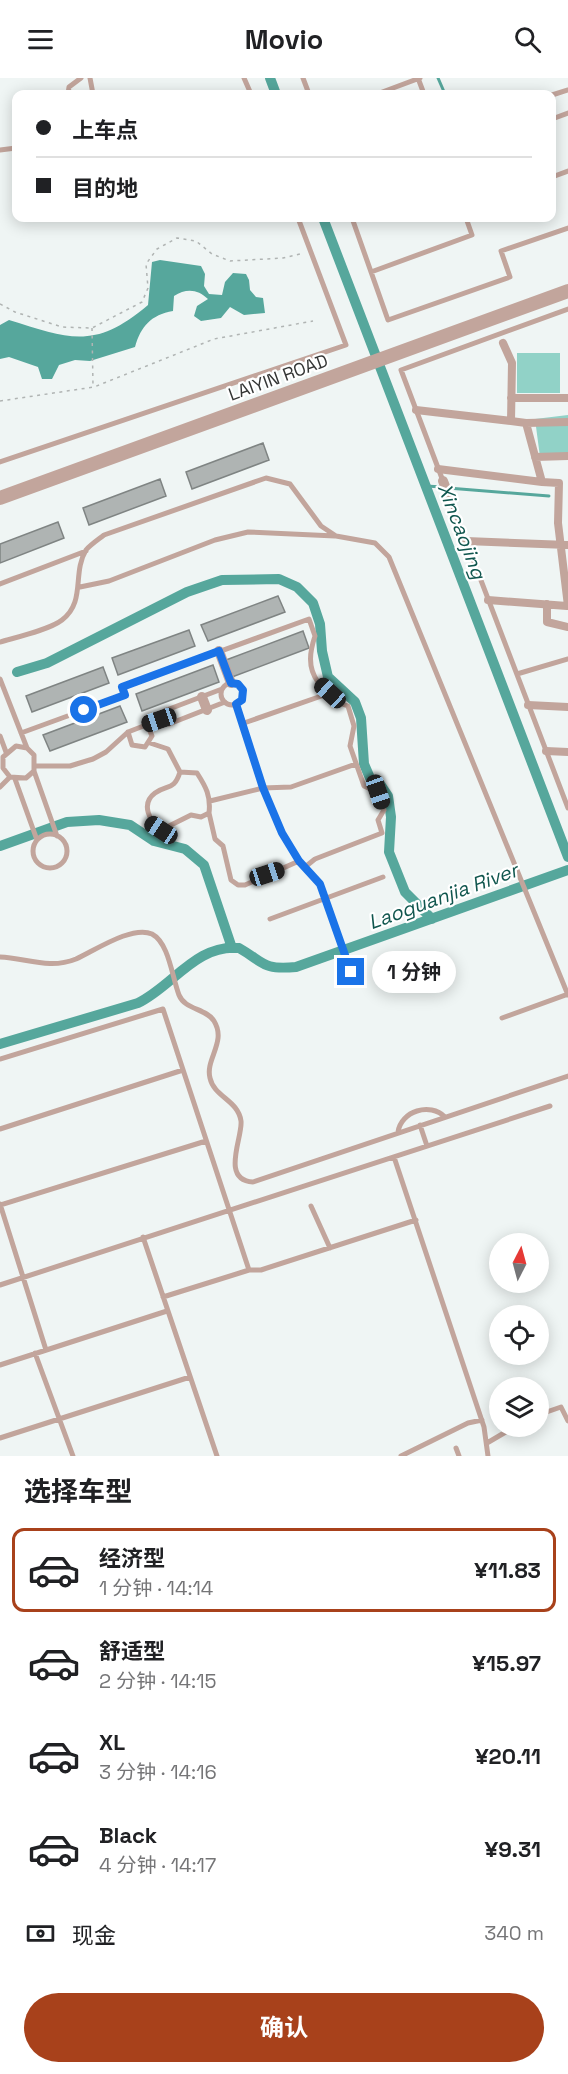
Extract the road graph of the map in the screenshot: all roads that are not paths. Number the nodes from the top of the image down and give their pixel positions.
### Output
1 (81, 78) edge
2 (419, 78) edge
3 (69, 90) edge
4 (388, 90) edge
5 (300, 222) edge
6 (353, 222) edge
7 (467, 222) edge
8 (568, 228) edge
9 (371, 272) junction
10 (568, 291) edge
11 (568, 309) edge
12 (502, 343) dead end
13 (512, 398) junction
14 (568, 398) edge
15 (416, 410) junction
16 (511, 421) junction
17 (568, 422) edge
18 (526, 423) junction
19 (568, 456) edge
20 (535, 457) junction
21 (0, 462) edge
22 (438, 468) junction
23 (542, 482) junction
24 (564, 483) edge
25 (0, 498) edge
26 (558, 523) junction
27 (568, 523) edge
28 (336, 536) junction
29 (466, 541) junction
30 (565, 545) edge
31 (86, 550) junction
32 (0, 584) edge
33 (80, 587) junction
34 (488, 600) junction
35 (547, 604) junction
36 (568, 606) edge
37 (568, 627) edge
38 (0, 642) edge
39 (219, 651) junction
40 (568, 658) edge
41 (517, 674) junction
42 (0, 679) edge
43 (227, 686) junction
44 (330, 693) junction
45 (202, 697) junction
46 (225, 702) junction
47 (236, 704) junction
48 (528, 705) junction
49 (568, 707) edge
50 (207, 710) junction
51 (159, 720) junction
52 (244, 723) junction
53 (147, 724) junction
54 (128, 732) junction
55 (21, 733) junction
56 (0, 736) edge
57 (150, 743) junction
58 (27, 748) junction
59 (6, 752) junction
60 (546, 752) junction
61 (568, 752) edge
62 (356, 764) junction
63 (2, 768) edge
64 (35, 769) junction
65 (180, 772) junction
66 (13, 778) junction
67 (0, 787) edge
68 (263, 788) junction
69 (566, 796) edge
70 (210, 801) junction
71 (568, 808) edge
72 (209, 813) junction
73 (57, 836) junction
74 (37, 840) junction
75 (299, 861) junction
76 (305, 867) junction
77 (383, 877) dead end
78 (325, 899) junction
79 (270, 919) dead end
80 (0, 957) edge
81 (351, 972) dead end
82 (568, 994) edge
83 (502, 1018) dead end
84 (0, 1059) edge
85 (183, 1070) junction
86 (568, 1076) edge
87 (550, 1106) dead end
88 (445, 1117) junction
89 (420, 1125) junction
90 (0, 1129) edge
91 (398, 1132) junction
92 (206, 1141) junction
93 (427, 1146) junction
94 (394, 1157) junction
95 (0, 1205) edge
96 (311, 1206) dead end
97 (228, 1208) junction
98 (416, 1220) junction
99 (142, 1237) junction
100 (330, 1248) junction
101 (249, 1270) junction
102 (23, 1277) junction
103 (0, 1285) edge
104 (163, 1297) junction
105 (168, 1311) junction
106 (46, 1350) junction
107 (35, 1353) junction
108 (0, 1365) edge
109 (190, 1377) junction
110 (549, 1411) edge
111 (59, 1419) junction
112 (482, 1420) junction
113 (568, 1421) edge
114 (497, 1437) edge
115 (0, 1438) edge
116 (487, 1443) junction
117 (456, 1449) dead end
118 (73, 1456) edge
119 (217, 1456) edge
120 (401, 1456) edge
121 (459, 1456) edge
122 (488, 1456) edge

1 - 3 lane
2 - 4 lane
5 - 21 lane
6 - 9 lane
7 - 9 lane
8 - 9 lane
10 - 25 street, LAIYIN ROAD
11 - 15 lane
12 - 13 street
13 - 14 street
13 - 16 street
15 - 16 street
15 - 22 lane
16 - 18 street
17 - 18 street
18 - 20 street
19 - 20 street
20 - 23 street
22 - 23 street
22 - 29 lane
23 - 24 street
24 - 26 street
26 - 27 street
26 - 30 street
28 - 31 lane
28 - 33 lane
28 - 82 lane
29 - 30 street
29 - 34 lane
30 - 36 street
31 - 32 lane
31 - 33 lane
33 - 38 lane
34 - 35 street
34 - 41 lane
35 - 36 street
35 - 37 street
39 - 43 street
39 - 44 lane
39 - 55 lane
40 - 41 lane
41 - 48 lane
42 - 55 lane
43 - 45 lane
43 - 46 lane
43 - 47 lane
44 - 52 lane
44 - 62 lane
45 - 50 street
45 - 51 lane
46 - 47 lane
46 - 50 lane
47 - 52 lane
48 - 49 street
48 - 60 lane
50 - 51 lane
51 - 53 lane
52 - 68 lane
53 - 54 lane
53 - 57 lane
54 - 57 lane
54 - 64 lane
55 - 58 lane
56 - 59 lane
57 - 65 lane
58 - 59 lane
58 - 64 lane
59 - 63 lane
60 - 61 street
60 - 69 lane
62 - 68 lane
62 - 76 lane
63 - 66 lane
64 - 66 lane
64 - 73 lane
65 - 70 lane
65 - 72 lane
66 - 67 lane
66 - 74 lane
68 - 70 lane
68 - 75 lane
69 - 71 lane
70 - 72 lane
72 - 75 lane
73 - 74 lane
73 - 74 lane
75 - 76 lane
76 - 78 lane
77 - 78 lane
78 - 79 lane
78 - 81 lane
80 - 91 lane
82 - 83 lane
84 - 85 lane
85 - 90 lane
85 - 92 lane
86 - 88 lane
87 - 93 lane
88 - 89 lane
88 - 91 lane
89 - 91 lane
89 - 93 lane
92 - 95 lane
92 - 97 lane
93 - 94 lane
94 - 97 lane
94 - 98 lane
95 - 102 lane
96 - 100 lane
97 - 99 lane
97 - 101 lane
98 - 100 lane
98 - 112 lane
99 - 102 lane
99 - 104 lane
100 - 101 lane
101 - 104 lane
102 - 103 lane
102 - 106 lane
104 - 105 lane
105 - 106 lane
105 - 109 lane
106 - 107 lane
107 - 108 lane
107 - 111 lane
109 - 111 lane
109 - 119 lane
110 - 113 lane
111 - 115 lane
111 - 118 lane
112 - 116 lane
112 - 120 lane
114 - 116 lane
116 - 122 lane
117 - 121 lane

